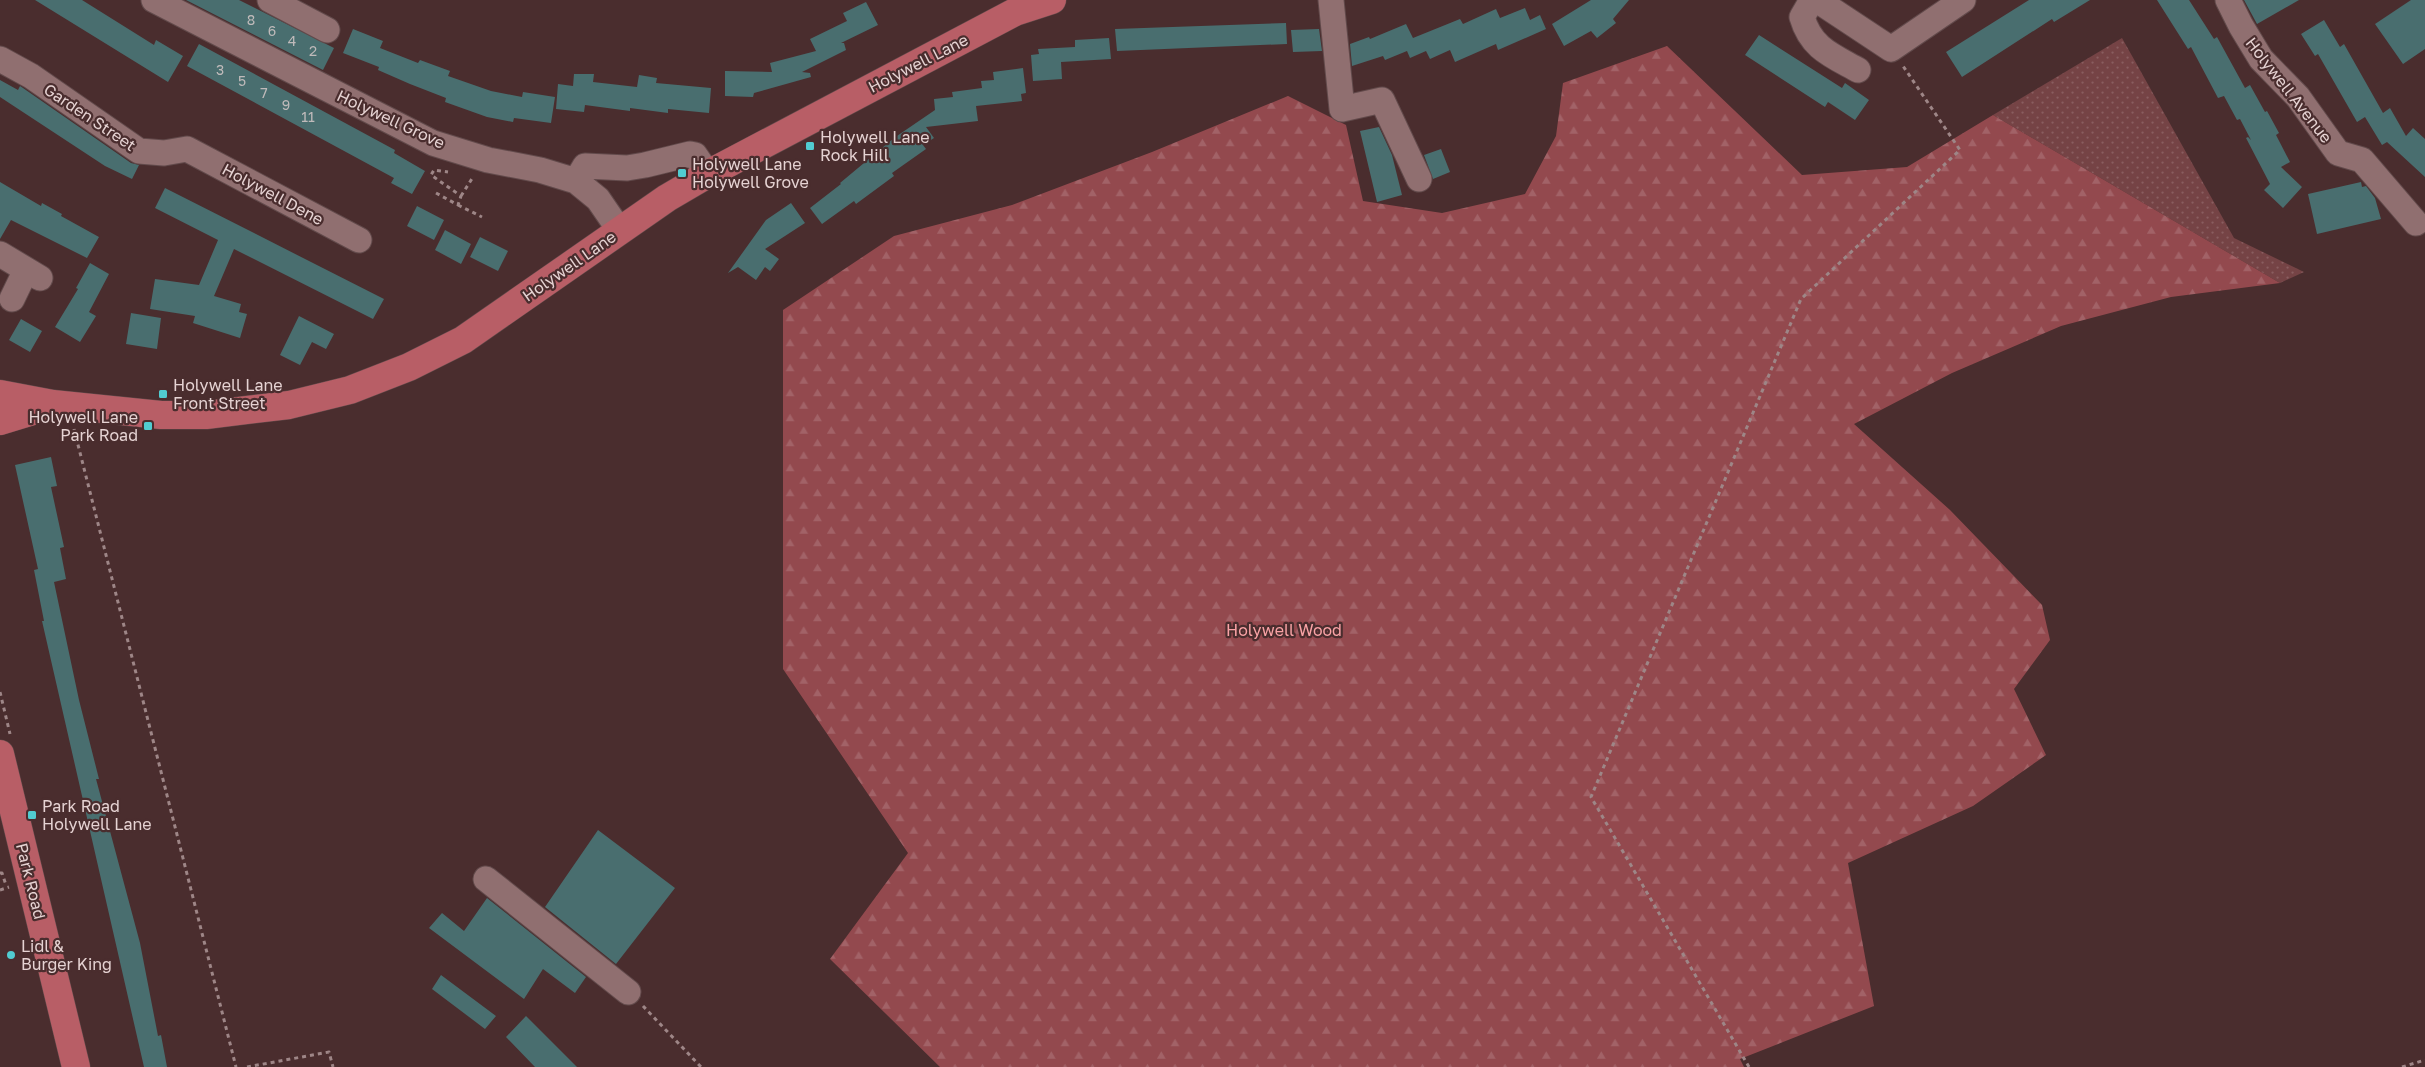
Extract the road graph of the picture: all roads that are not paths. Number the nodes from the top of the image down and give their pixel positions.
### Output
1 (155, 0) edge
2 (270, 0) edge
3 (1052, 0) edge
4 (1331, 0) edge
5 (1812, 0) edge
6 (1817, 0) edge
7 (1963, 0) edge
8 (2228, 0) edge
9 (327, 30) dead end
10 (0, 59) edge
11 (1858, 70) dead end
12 (187, 149) joint
13 (708, 174) junction
14 (1419, 179) dead end
15 (576, 182) junction
16 (2416, 223) dead end
17 (620, 231) junction
18 (359, 240) dead end
19 (0, 254) edge
20 (12, 299) dead end
21 (0, 394) edge
22 (53, 404) junction
23 (0, 421) edge
24 (0, 754) edge
25 (486, 879) dead end
26 (628, 992) road end
27 (76, 1067) edge

1 - 15 street, Holywell Grove
2 - 9 street
3 - 13 main road, Holywell Lane
4 - 14 street
5 - 11 street
6 - 7 street
8 - 16 street, Holywell Avenue
10 - 12 street, Garden Street
12 - 18 street, Holywell Dene
13 - 15 street
13 - 17 main road, Holywell Lane
15 - 17 street, Holywell Grove
17 - 22 main road, Holywell Lane
19 - 20 street
21 - 22 main road, Holywell Lane
22 - 23 main road, Holywell Lane
24 - 27 main road, Park Road
25 - 26 street

